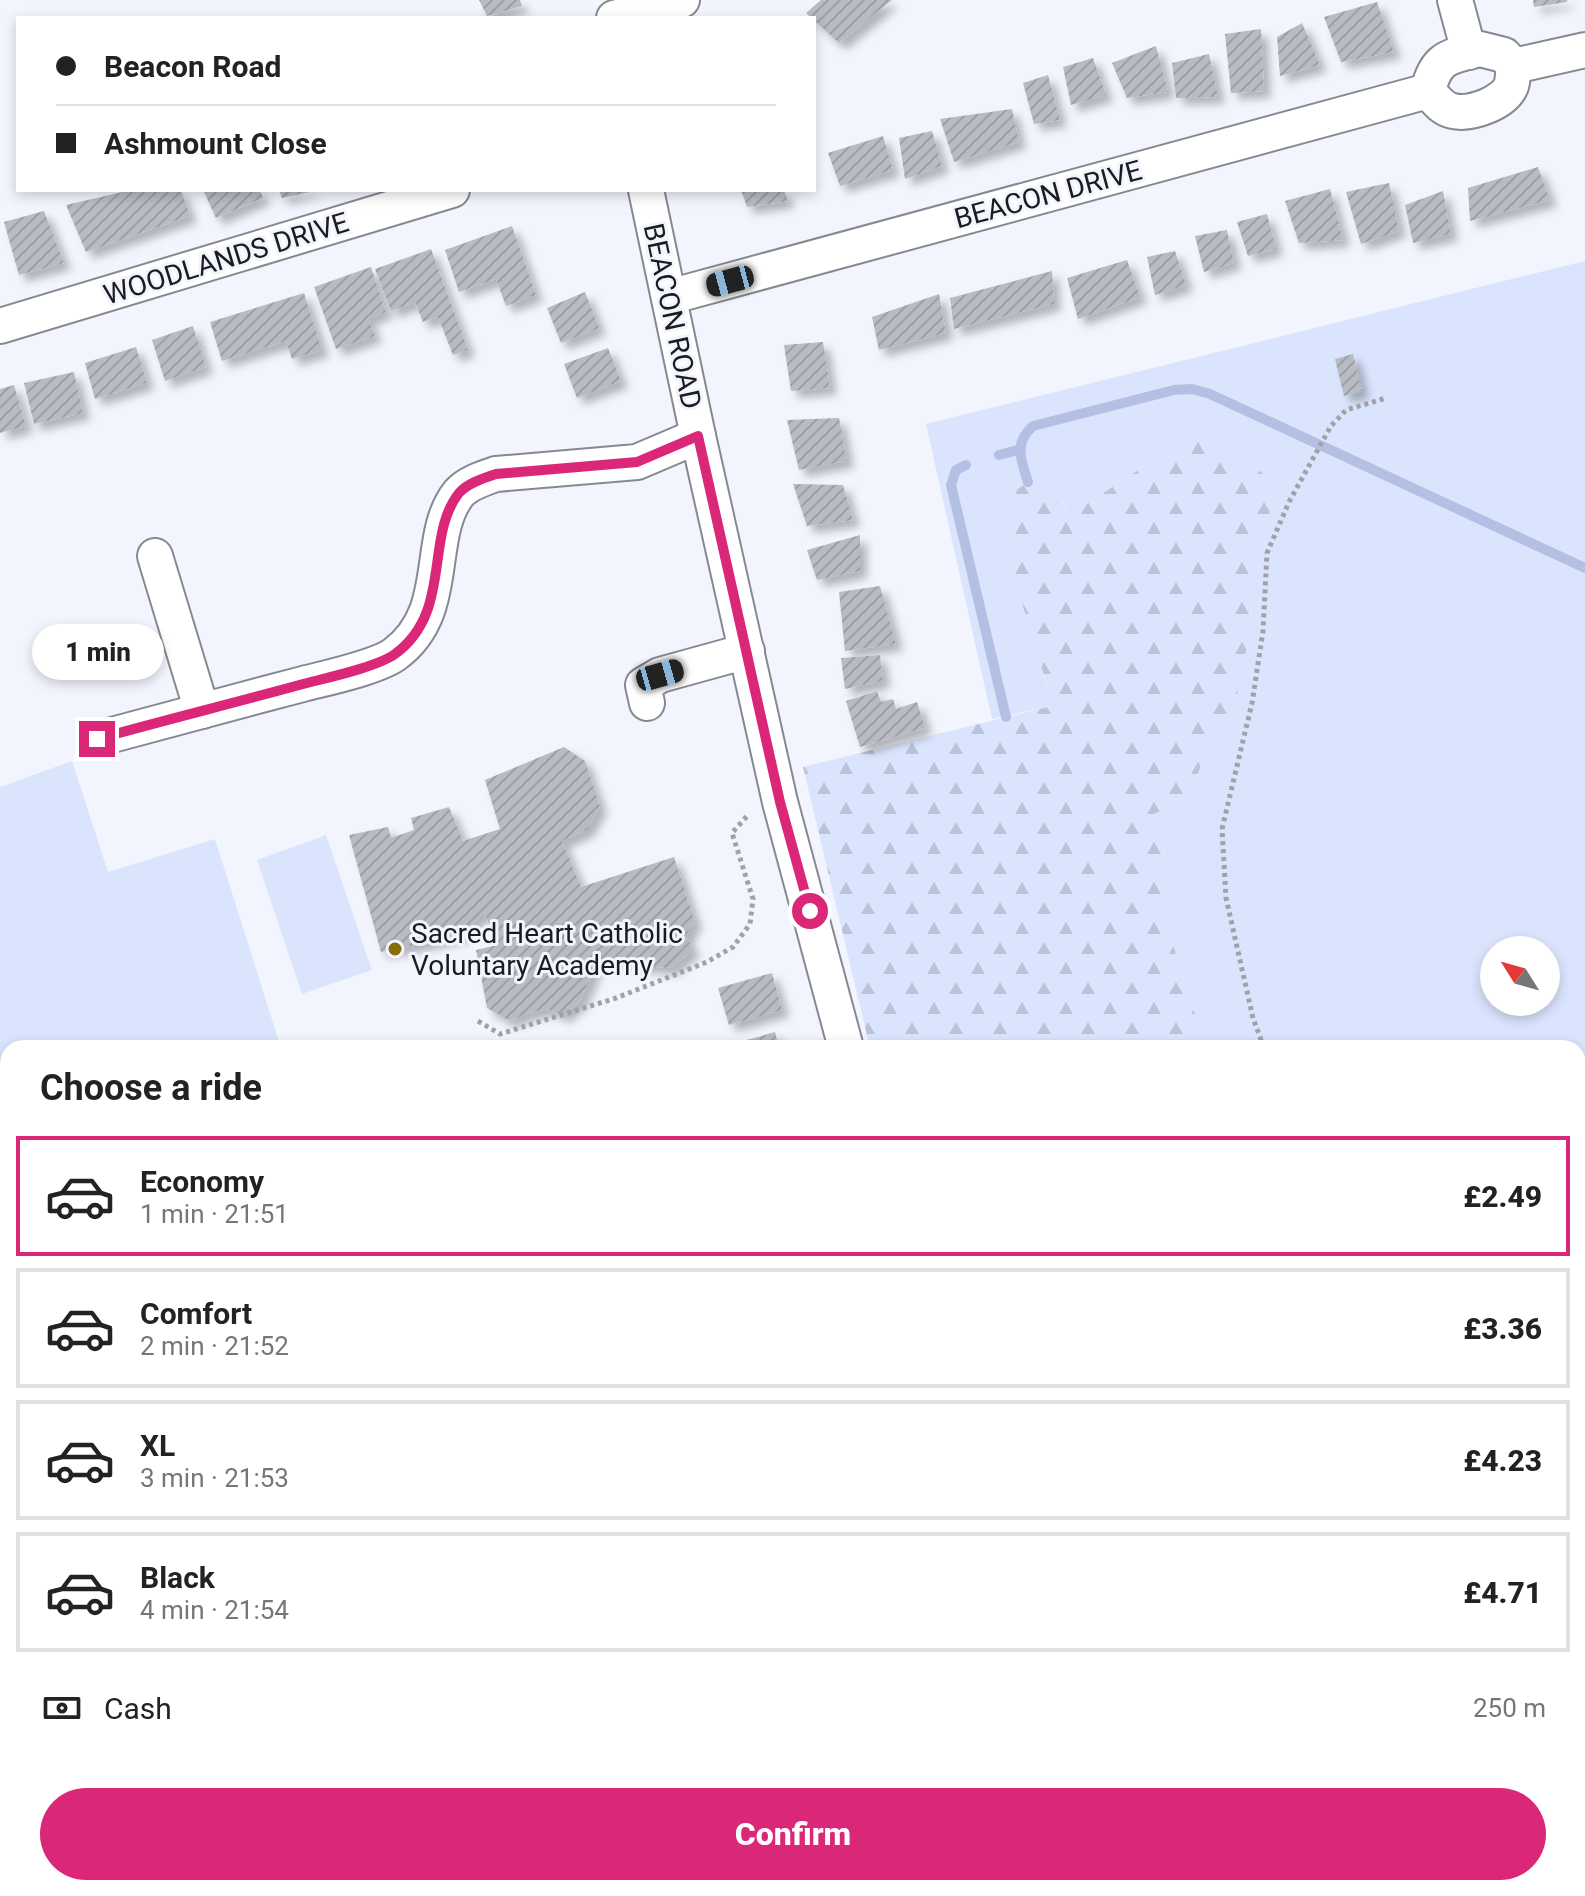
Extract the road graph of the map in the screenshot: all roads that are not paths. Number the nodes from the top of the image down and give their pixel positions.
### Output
1 (682, 0) edge
2 (1455, 0) edge
3 (622, 16) edge
4 (1585, 50) edge
5 (1469, 52) junction
6 (1514, 66) junction
7 (1428, 91) junction
8 (445, 192) edge
9 (646, 192) edge
10 (669, 297) junction
11 (0, 326) edge
12 (698, 436) junction
13 (155, 556) dead end
14 (747, 651) junction
15 (647, 703) dead end
16 (202, 711) junction
17 (97, 739) dead end
18 (844, 1040) edge

1 - 3 street
2 - 5 street
4 - 6 street
5 - 6 street
5 - 7 street
6 - 7 street
7 - 10 street, BEACON DRIVE
8 - 11 street, WOODLANDS DRIVE
9 - 10 street, BEACON ROAD
10 - 12 street, BEACON ROAD
12 - 14 street, BEACON ROAD
12 - 16 street
13 - 16 street
14 - 15 street
14 - 18 street, BEACON ROAD
16 - 17 street

